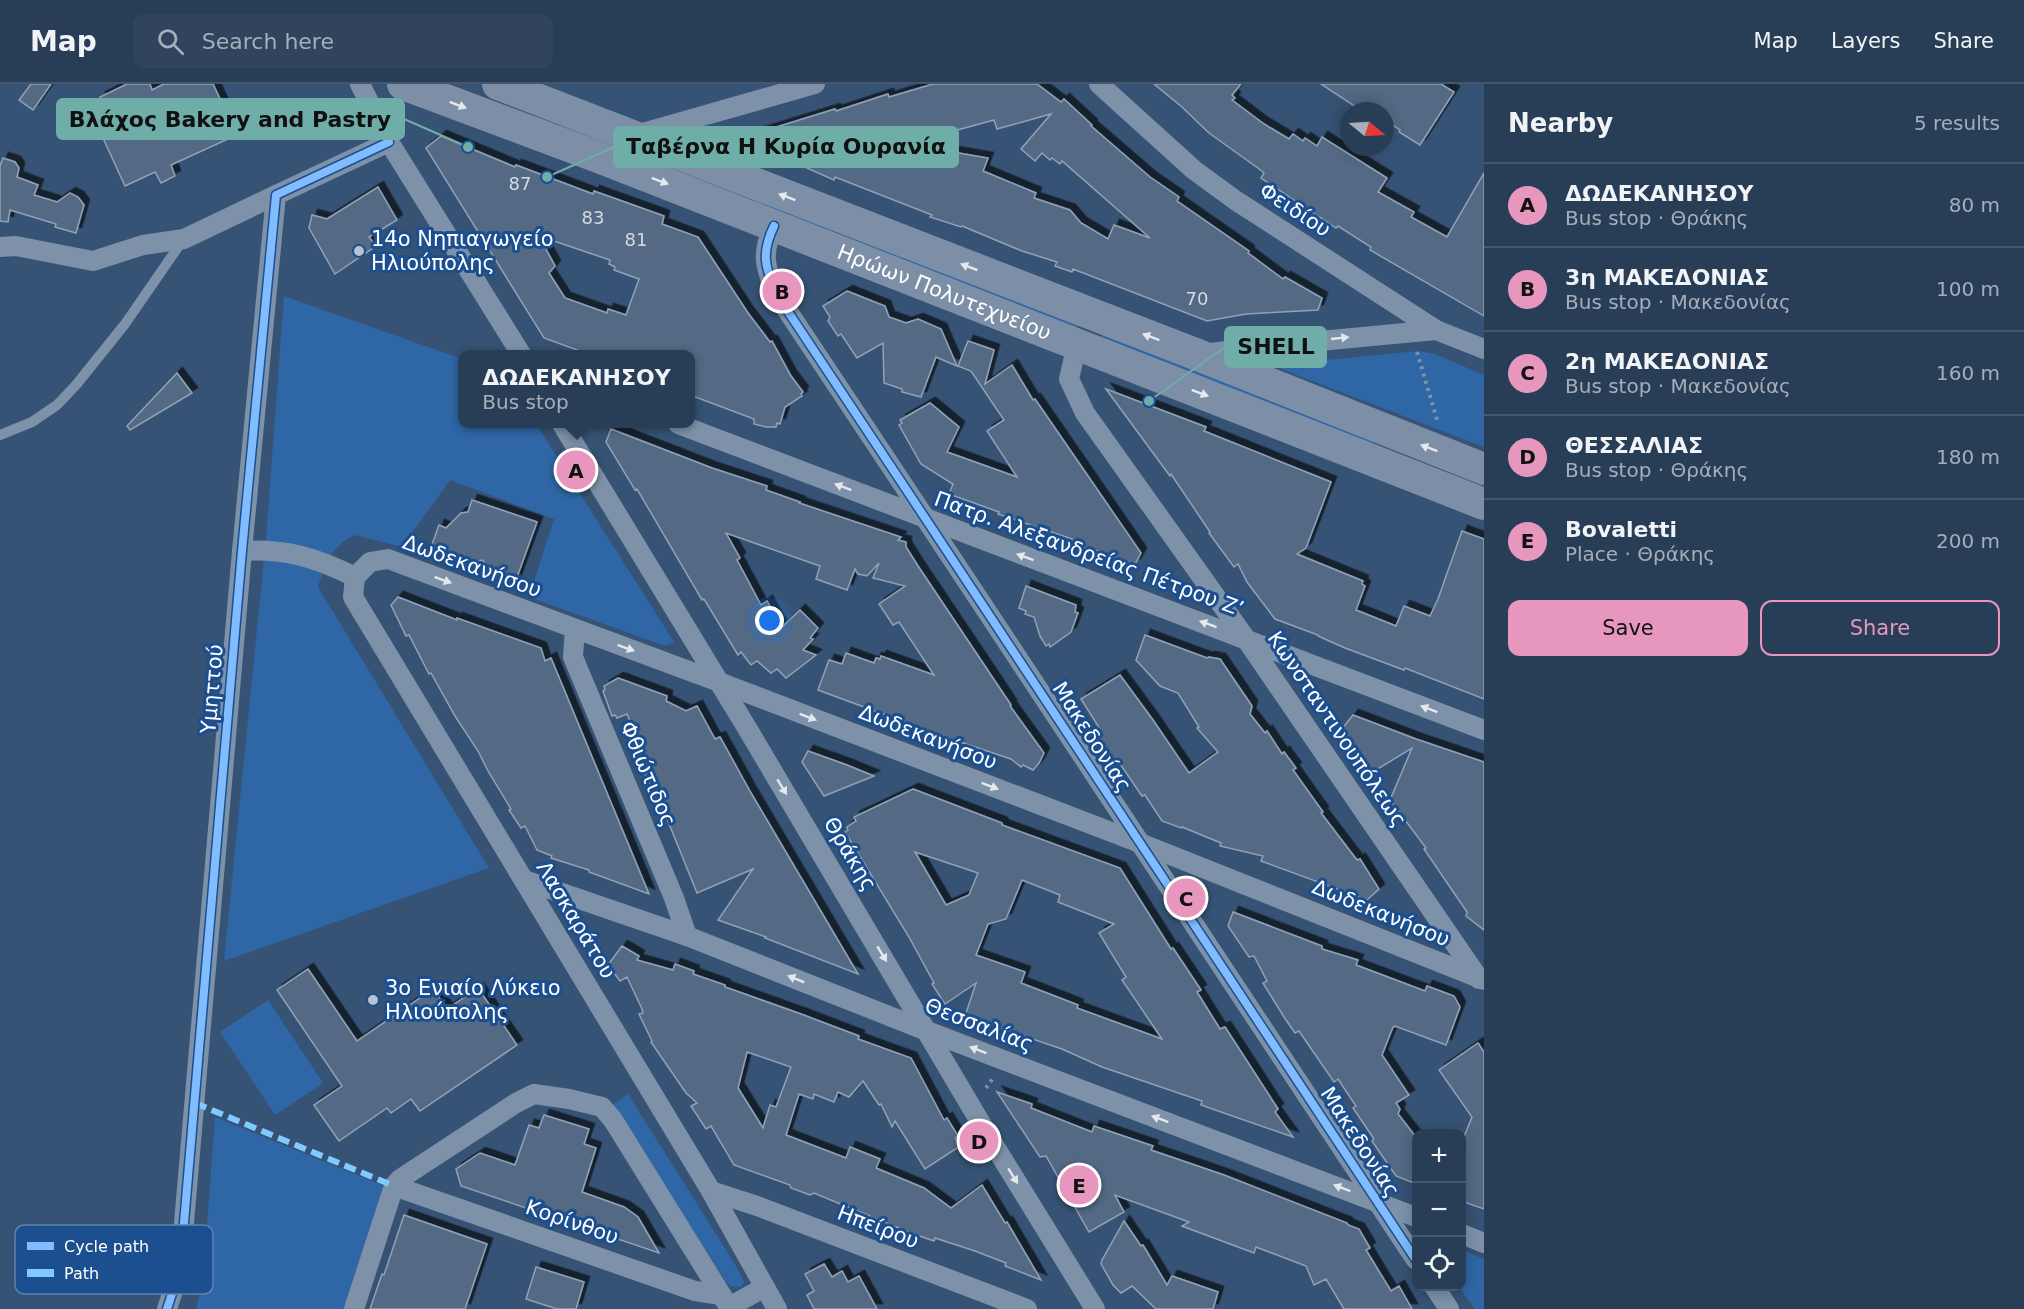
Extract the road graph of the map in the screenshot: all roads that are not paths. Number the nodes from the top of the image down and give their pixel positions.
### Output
1 (360, 84) edge
2 (403, 84) edge
3 (498, 84) edge
4 (815, 84) edge
5 (1099, 84) edge
6 (632, 136) junction
7 (389, 142) junction
8 (276, 195) junction
9 (774, 226) junction
10 (184, 239) junction
11 (0, 247) edge
12 (1436, 330) junction
13 (1077, 344) junction
14 (1484, 349) edge
15 (519, 350) edge
16 (1198, 355) junction
17 (565, 428) edge
18 (691, 428) edge
19 (0, 435) edge
20 (1484, 469) edge
21 (1484, 504) edge
22 (928, 520) junction
23 (242, 551) junction
24 (355, 577) junction
25 (575, 629) junction
26 (1246, 639) junction
27 (719, 682) junction
28 (1484, 730) edge
29 (1140, 843) junction
30 (524, 880) junction
31 (687, 936) junction
32 (1482, 981) edge
33 (927, 1031) junction
34 (397, 1182) junction
35 (711, 1191) junction
36 (1378, 1201) junction
37 (1412, 1215) edge
38 (184, 1225) edge
39 (1466, 1236) edge
40 (1484, 1243) edge
41 (1412, 1254) edge
42 (765, 1287) junction
43 (1437, 1291) edge
44 (172, 1294) edge
45 (727, 1304) edge
46 (167, 1309) edge
47 (354, 1309) edge
48 (777, 1309) edge
49 (1027, 1309) edge
50 (1095, 1309) edge
51 (1449, 1309) edge

1 - 7 street
2 -> 9 main road, Ηρώων Πολυτεχνείου
3 - 6 main road, Ηρώων Πολυτεχνείου
4 - 6 street
5 - 12 street, Φειδίου
16 -> 6 main road, Ηρώων Πολυτεχνείου
7 - 8 street
7 - 15 street
8 - 10 street
8 - 23 street, Υμηττού
9 - 13 main road, Ηρώων Πολυτεχνείου
9 - 22 street, Μακεδονίας
10 - 11 street
10 - 19 lane
12 - 14 street, Φειδίου
16 -> 12 street, Ηρώων Πολυτεχνείου
13 -> 21 main road, Ηρώων Πολυτεχνείου
13 - 26 street, Κωνσταντινουπόλεως
20 -> 16 main road, Ηρώων Πολυτεχνείου
17 - 27 street, Θράκης
22 -> 18 street, Πατρ. Αλεξανδρείας Πέτρου Ζ’
26 -> 22 street, Πατρ. Αλεξανδρείας Πέτρου Ζ’
22 - 29 street, Μακεδονίας
23 - 24 street
23 - 38 street, Υμηττού
24 -> 25 street, Δωδεκανήσου
24 - 30 street, Λασκαράτου
25 -> 27 street, Δωδεκανήσου
25 - 31 street, Φθιώτιδος
28 -> 26 street, Πατρ. Αλεξανδρείας Πέτρου Ζ’
26 - 32 street, Κωνσταντινουπόλεως
27 -> 29 street, Δωδεκανήσου
27 -> 33 street, Θράκης
29 - 32 street, Δωδεκανήσου
29 - 36 street, Μακεδονίας
30 - 31 street, Θεσσαλίας
30 - 35 street, Λασκαράτου
33 -> 31 street, Θεσσαλίας
36 -> 33 street, Θεσσαλίας
33 -> 50 street, Θράκης
34 - 45 street, Κορίνθου
34 - 45 street
34 - 47 street
35 - 42 street, Λασκαράτου
35 - 49 street, Ηπείρου
36 - 37 street, Θεσσαλίας
36 - 41 street, Μακεδονίας
39 - 40 street
42 - 45 street
42 - 48 street, Λασκαράτου
43 - 51 street
44 - 46 street, Υμηττού

